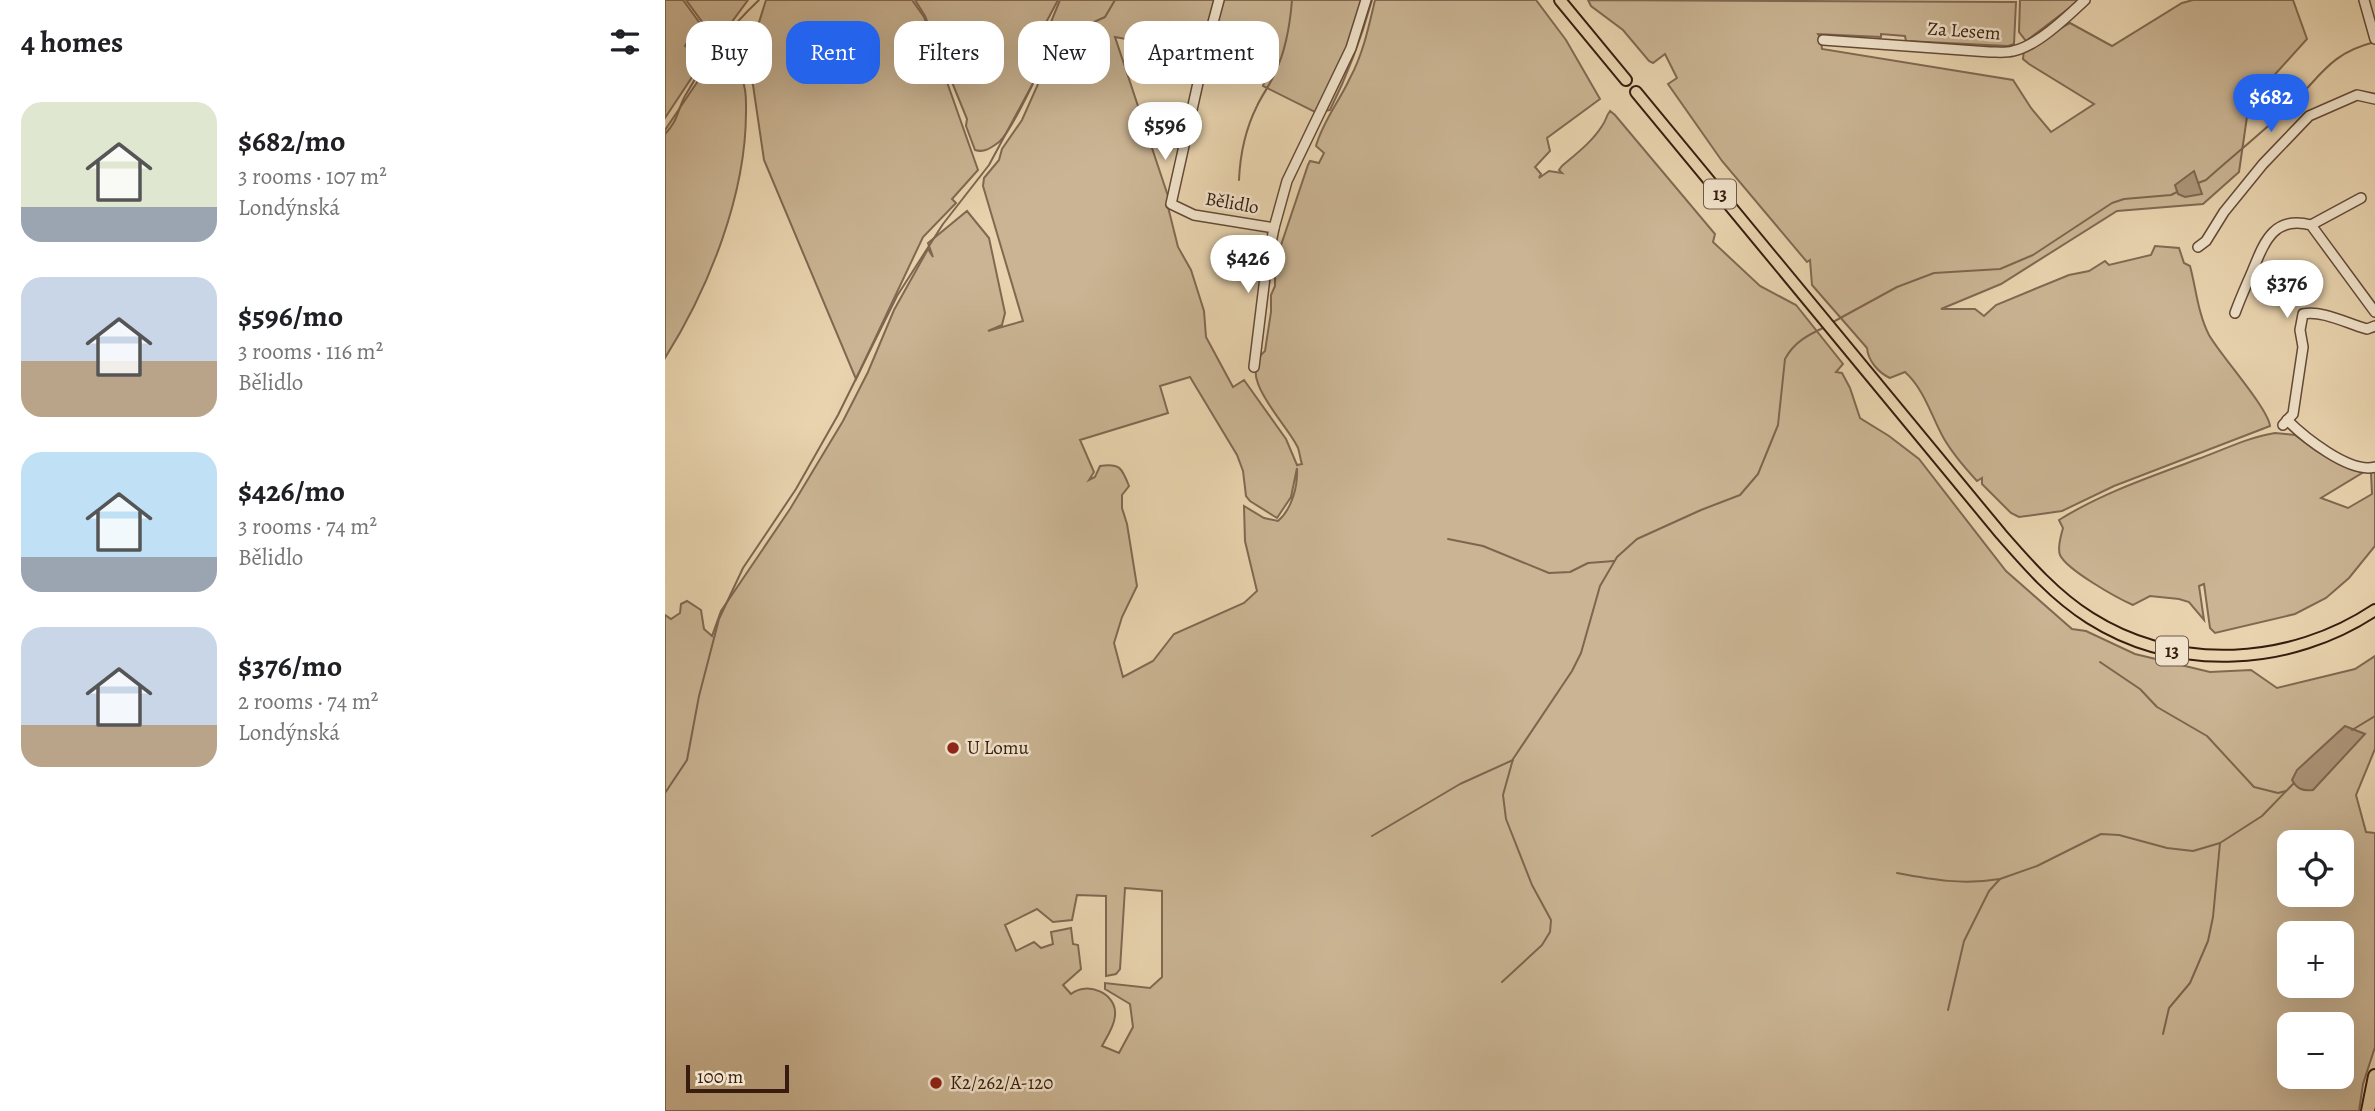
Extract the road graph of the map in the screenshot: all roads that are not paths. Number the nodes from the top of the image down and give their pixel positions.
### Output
1 (1219, 0) edge
2 (1366, 0) edge
3 (1560, 0) edge
4 (2085, 0) edge
5 (2364, 0) edge
6 (2375, 38) edge
7 (1823, 40) dead end
8 (1626, 80) dead end
9 (1636, 92) dead end
10 (2375, 99) edge
11 (2361, 198) dead end
12 (2311, 225) junction
13 (1274, 228) junction
14 (2198, 247) dead end
15 (2375, 312) edge
16 (2235, 313) dead end
17 (2375, 326) edge
18 (1254, 367) dead end
19 (2375, 467) edge
20 (2375, 610) edge
21 (2375, 1076) edge
22 (2368, 1111) edge

1 - 13 street, Bělidlo
2 - 13 street
3 - 8 main road
4 - 7 street, Za Lesem
5 - 6 street
9 - 20 main road, 13
10 - 14 street
11 - 12 street
12 - 15 street
12 - 16 street
13 - 18 street, Bělidlo
17 - 19 street
21 - 22 highway

